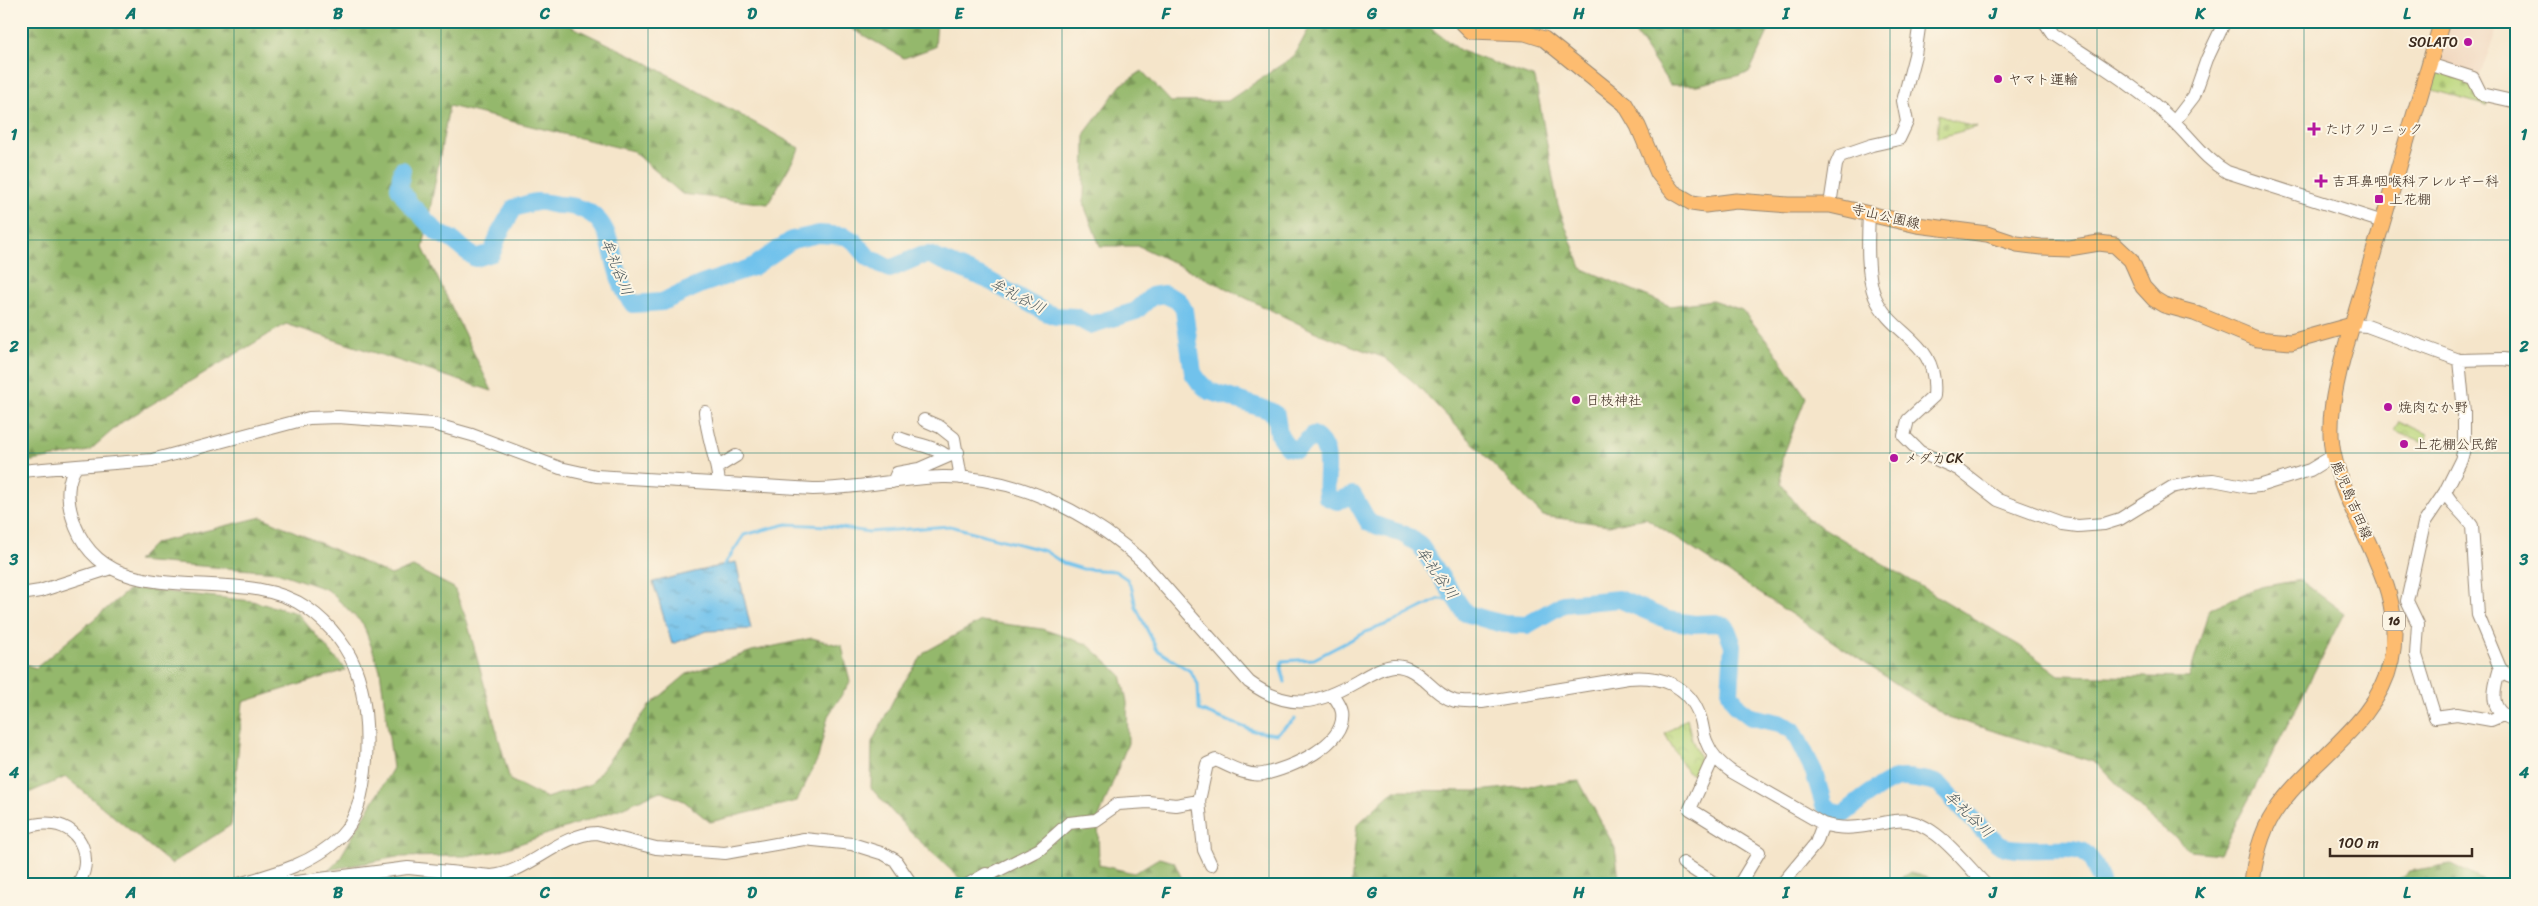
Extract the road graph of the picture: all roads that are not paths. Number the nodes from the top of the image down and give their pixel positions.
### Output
1 (1461, 21) edge
2 (1920, 21) edge
3 (2044, 21) edge
4 (2225, 21) edge
5 (2441, 22) edge
6 (2429, 64) junction
7 (2517, 102) edge
8 (2174, 122) junction
9 (1830, 205) junction
10 (1870, 213) junction
11 (2383, 222) junction
12 (2352, 325) junction
13 (2459, 360) junction
14 (2517, 361) edge
15 (705, 412) dead end
16 (924, 420) dead end
17 (899, 438) dead end
18 (952, 454) junction
19 (736, 456) dead end
20 (2333, 456) junction
21 (77, 466) junction
22 (718, 467) junction
23 (21, 471) edge
24 (961, 478) junction
25 (892, 482) junction
26 (719, 483) junction
27 (2445, 492) junction
28 (111, 568) junction
29 (21, 594) edge
30 (2500, 668) junction
31 (2517, 679) edge
32 (1333, 695) junction
33 (2503, 715) junction
34 (2517, 721) edge
35 (1714, 756) junction
36 (1199, 801) junction
37 (1823, 824) junction
38 (21, 829) edge
39 (1683, 863) dead end
40 (1211, 865) dead end
41 (991, 874) junction
42 (252, 880) junction
43 (77, 885) edge
44 (235, 885) edge
45 (912, 885) edge
46 (967, 885) edge
47 (980, 885) edge
48 (1717, 885) edge
49 (1739, 885) edge
50 (1781, 885) edge
51 (1986, 885) edge
52 (2252, 885) edge

1 - 9 main road, 寺山公園線
2 - 9 street
3 - 8 street
4 - 8 street
5 - 6 main road, 鹿児島吉田線 / 16
6 - 7 street
6 - 11 main road, 鹿児島吉田線 / 16
8 - 11 street
9 - 10 main road, 寺山公園線
10 - 12 main road, 寺山公園線
10 - 20 street
11 - 12 main road, 鹿児島吉田線 / 16
12 - 13 street
12 - 20 main road, 鹿児島吉田線 / 16
13 - 14 street
13 - 27 street
15 - 22 street
16 - 18 street
17 - 18 street
18 - 24 street
18 - 25 street
19 - 22 street
20 - 52 main road, 鹿児島吉田線 / 16
21 - 23 street
21 - 26 street
21 - 28 street
22 - 26 street
24 - 25 street
24 - 32 street
25 - 26 street
27 - 30 street
27 - 33 street
28 - 29 street
28 - 42 street
30 - 31 street
30 - 33 street
32 - 35 street
32 - 36 street
33 - 34 street
35 - 37 street
35 - 49 street
36 - 40 street
36 - 41 street
37 - 50 street
37 - 51 street
38 - 43 street
39 - 48 street
41 - 46 street
41 - 47 street
42 - 44 street
42 - 45 street

